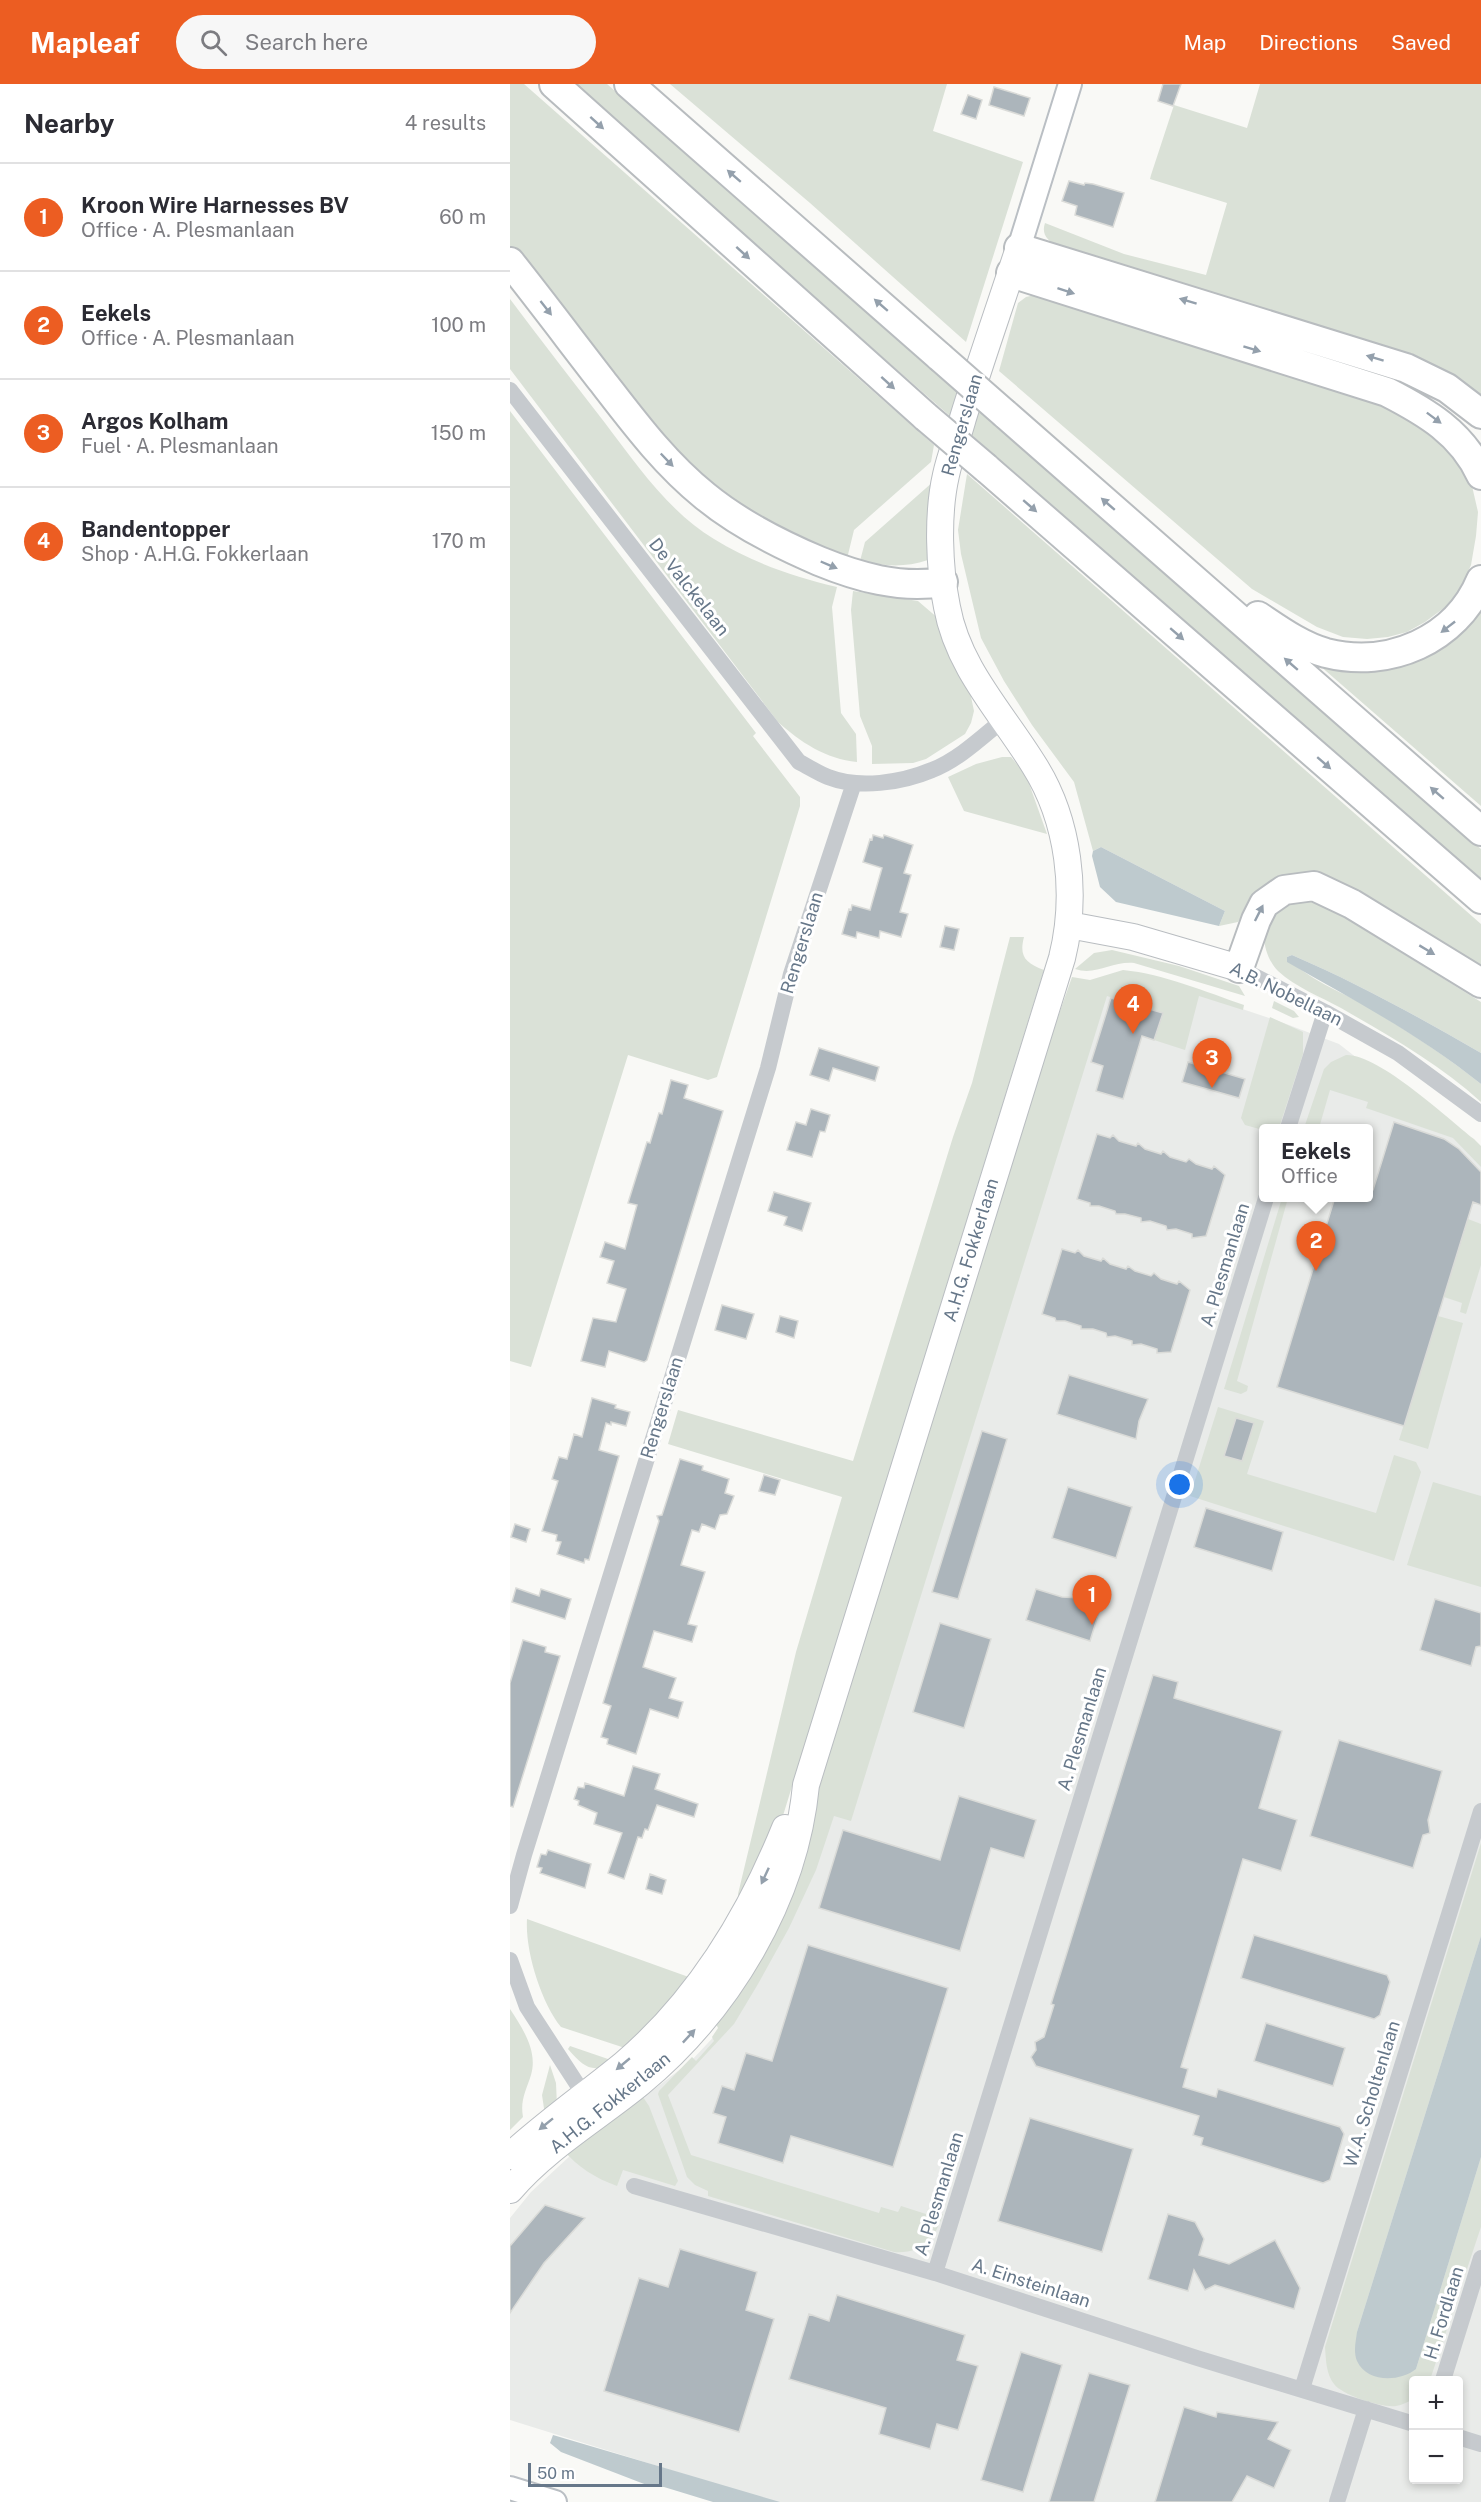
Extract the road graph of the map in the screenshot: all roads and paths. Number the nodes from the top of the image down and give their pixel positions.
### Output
1 (554, 84) edge
2 (629, 84) edge
3 (1070, 84) edge
4 (1015, 260) junction
5 (510, 262) edge
6 (510, 390) edge
7 (1481, 414) edge
8 (1481, 475) edge
9 (1153, 543) junction
10 (1481, 580) edge
11 (943, 582) junction
12 (1003, 720) junction
13 (854, 783) junction
14 (1481, 831) edge
15 (1481, 899) edge
16 (1069, 925) junction
17 (1239, 968) junction
18 (1481, 983) edge
19 (1325, 1012) junction
20 (1481, 1114) edge
21 (1289, 1124) edge
22 (1264, 1202) edge
23 (1481, 1811) edge
24 (510, 1906) edge
25 (510, 1960) edge
26 (513, 1985) edge
27 (590, 2104) junction
28 (510, 2156) edge
29 (634, 2186) dead end
30 (510, 2190) edge
31 (1481, 2258) edge
32 (936, 2273) junction
33 (1444, 2376) edge
34 (1302, 2389) junction
35 (1366, 2409) junction
36 (1409, 2423) edge
37 (1463, 2439) edge
38 (1481, 2444) edge
39 (510, 2488) edge
40 (555, 2502) edge
41 (1337, 2502) edge

1 -> 15 highway, bridge
9 -> 2 highway, bridge
3 - 4 main road, Rengerslaan
7 -> 4 highway
4 -> 8 highway
4 - 11 main road, Rengerslaan
5 -> 11 highway
6 - 13 street, De Valckelaan
10 -> 9 highway
14 -> 9 highway
11 - 12 main road, Rengerslaan
12 - 13 street
12 - 16 main road, A.H.G. Fokkerlaan
13 - 24 street, Rengerslaan
16 - 17 main road, A.B. Nobellaan
16 - 27 main road, A.H.G. Fokkerlaan
17 -> 18 highway
17 - 19 street, A.B. Nobellaan
19 - 20 street, A.B. Nobellaan
19 - 21 street
22 - 32 street, A. Plesmanlaan
23 - 34 street, W.A. Scholtenlaan
25 - 26 street
26 - 27 street
27 -> 28 main road, A.H.G. Fokkerlaan
27 - 30 main road, A.H.G. Fokkerlaan
29 - 32 street, A. Einsteinlaan
31 - 33 street, H. Fordlaan
32 - 34 street, A. Einsteinlaan
34 - 35 street, A. Einsteinlaan
35 - 36 street, A. Einsteinlaan
35 - 41 street
37 - 38 street
39 - 40 main road

